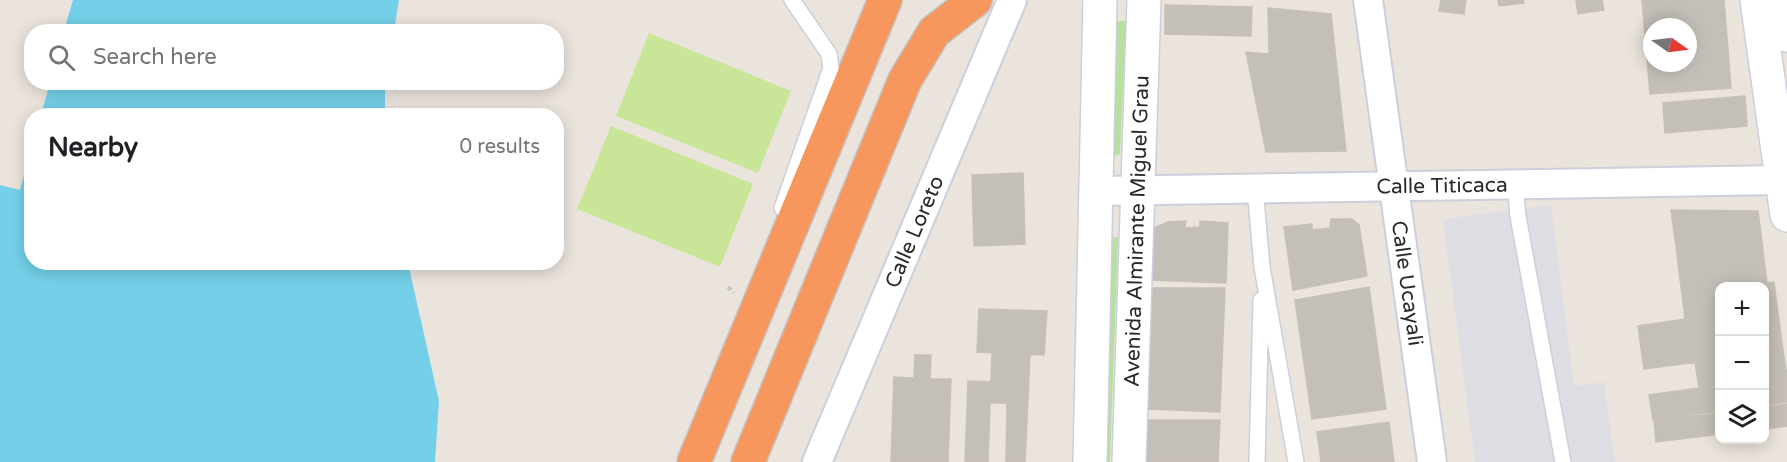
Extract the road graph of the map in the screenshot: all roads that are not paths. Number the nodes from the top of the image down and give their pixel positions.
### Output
1 (792, 0) edge
2 (885, 0) edge
3 (975, 0) edge
4 (1012, 0) edge
5 (1100, 0) edge
6 (1144, 0) edge
7 (1368, 0) edge
8 (1757, 0) edge
9 (1782, 0) edge
10 (1787, 35) edge
11 (1785, 180) edge
12 (1515, 184) junction
13 (1392, 186) junction
14 (1255, 188) junction
15 (1138, 190) junction
16 (1097, 191) junction
17 (1787, 215) edge
18 (1262, 267) junction
19 (697, 454) edge
20 (748, 462) edge
21 (817, 462) edge
22 (1090, 462) edge
23 (1129, 462) edge
24 (1257, 462) edge
25 (1296, 462) edge
26 (1432, 462) edge
27 (1563, 462) edge

1 - 19 lane
2 - 19 highway
3 - 20 highway
4 - 21 street, Calle Loreto
5 - 16 main road, Avenida Almirante Miguel Grau
6 - 15 main road, Avenida Almirante Miguel Grau
7 - 13 street, Calle Ucayali
8 - 11 main road
9 - 10 main road
11 - 12 street, Calle Titicaca
11 - 17 main road
12 - 13 street, Calle Titicaca
12 - 27 lane
13 - 14 street, Calle Titicaca
13 - 26 street, Calle Ucayali
14 - 15 street, Calle Titicaca
14 - 18 lane
15 - 16 street, Calle Titicaca
15 - 23 main road, Avenida Almirante Miguel Grau
16 - 22 main road, Avenida Almirante Miguel Grau
18 - 24 lane
18 - 25 lane

